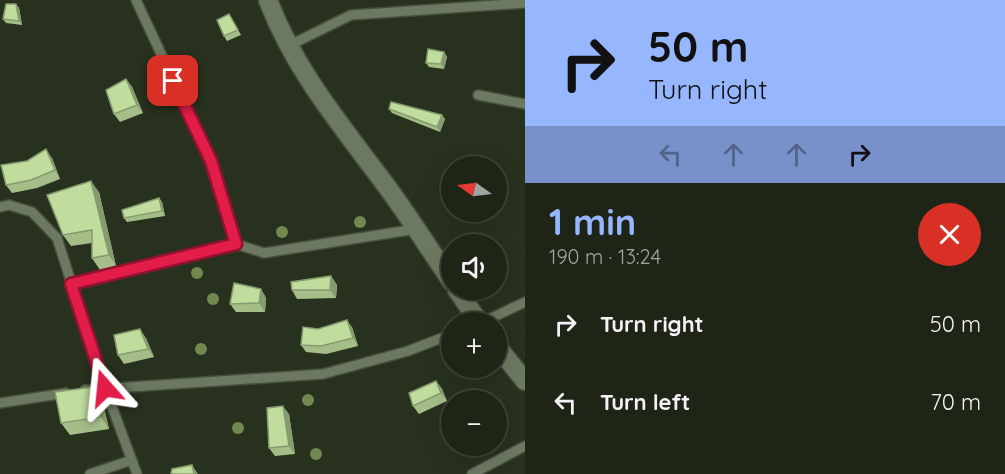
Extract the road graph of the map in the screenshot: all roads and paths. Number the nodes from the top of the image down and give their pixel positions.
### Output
1 (136, 0) edge
2 (268, 0) edge
3 (525, 3) edge
4 (288, 46) junction
5 (478, 95) dead end
6 (525, 104) edge
7 (0, 207) edge
8 (416, 229) junction
9 (236, 244) junction
10 (441, 266) edge
11 (71, 284) junction
12 (525, 302) edge
13 (503, 312) edge
14 (441, 338) edge
15 (507, 359) edge
16 (525, 381) edge
17 (105, 388) junction
18 (0, 403) edge
19 (525, 446) edge
20 (132, 460) junction
21 (90, 474) edge
22 (137, 474) edge
23 (472, 474) edge

1 - 9 lane
2 - 4 street
3 - 4 lane
4 - 8 street
5 - 6 lane
7 - 11 lane
8 - 9 lane
8 - 10 street
9 - 11 lane
11 - 17 lane
12 - 13 lane
14 - 17 lane
15 - 16 street
17 - 18 lane
17 - 20 lane
19 - 23 lane
20 - 21 lane
20 - 22 lane

